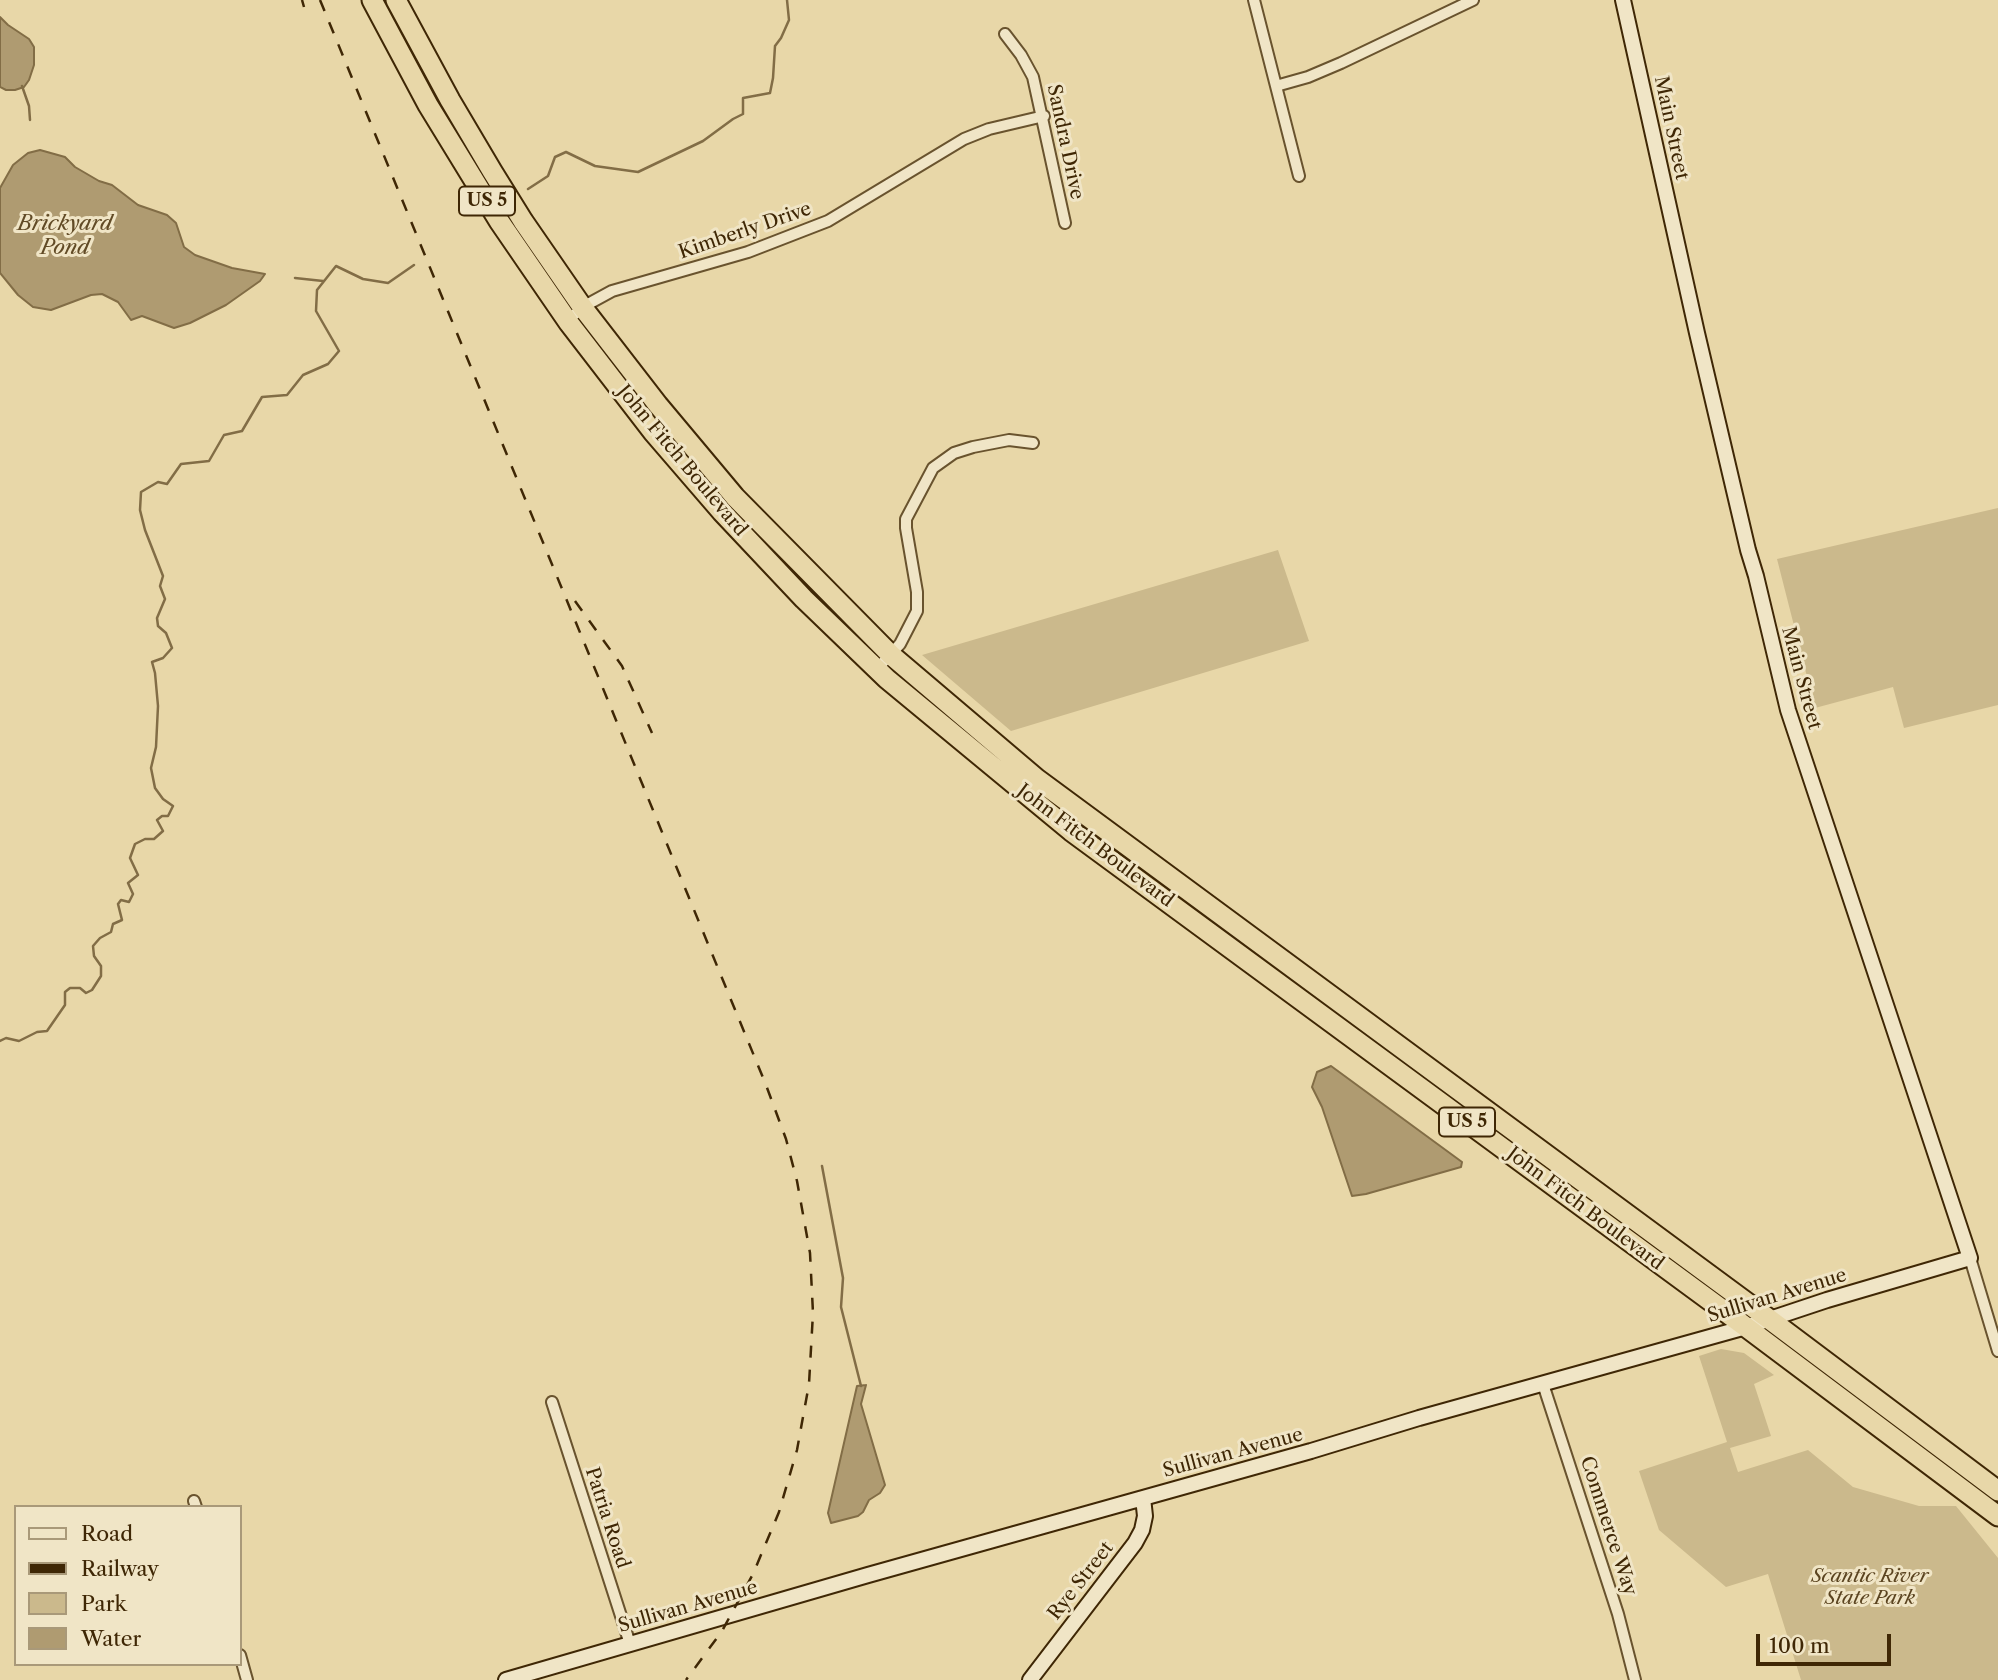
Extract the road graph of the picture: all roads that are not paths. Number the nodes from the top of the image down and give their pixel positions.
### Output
1 (372, 0) edge
2 (396, 0) edge
3 (1254, 0) edge
4 (1473, 0) edge
5 (1623, 0) edge
6 (1005, 34) dead end
7 (433, 69) junction
8 (414, 78) junction
9 (1276, 86) junction
10 (1044, 116) junction
11 (1299, 176) dead end
12 (1065, 223) dead end
13 (583, 308) junction
14 (567, 320) junction
15 (658, 405) junction
16 (642, 418) junction
17 (1033, 443) dead end
18 (733, 509) junction
19 (891, 655) junction
20 (876, 670) junction
21 (1201, 901) junction
22 (1189, 917) junction
23 (1969, 1258) junction
24 (1994, 1316) edge
25 (1769, 1319) junction
26 (1746, 1327) junction
27 (1998, 1351) edge
28 (1543, 1384) junction
29 (552, 1402) dead end
30 (1998, 1491) edge
31 (1143, 1498) junction
32 (1998, 1516) edge
33 (630, 1644) junction
34 (242, 1662) edge
35 (247, 1680) edge
36 (506, 1680) edge
37 (1030, 1680) edge
38 (1635, 1680) edge

1 - 8 highway, John Fitch Boulevard / US 5
2 - 7 highway, John Fitch Boulevard / US 5
3 - 9 street
4 - 9 street
5 - 23 street, Main Street
6 - 10 street, Sandra Drive
7 - 8 highway
7 - 13 highway, John Fitch Boulevard / US 5
8 - 14 highway, John Fitch Boulevard / US 5
9 - 11 street
10 - 12 street, Sandra Drive
10 - 13 street, Kimberly Drive
13 - 14 street, Kimberly Drive
13 - 15 highway, John Fitch Boulevard / US 5
14 - 16 highway, John Fitch Boulevard / US 5
15 - 16 highway
15 - 18 highway, John Fitch Boulevard / US 5
16 - 18 highway, John Fitch Boulevard / US 5
17 - 19 street
18 - 19 highway, John Fitch Boulevard / US 5
18 - 20 highway, John Fitch Boulevard / US 5
19 - 20 street
19 - 21 highway, John Fitch Boulevard / US 5
20 - 22 highway, John Fitch Boulevard / US 5
21 - 22 highway
21 - 25 highway, John Fitch Boulevard / US 5
22 - 26 highway, John Fitch Boulevard / US 5
23 - 24 street, Main Street
23 - 25 street, Sullivan Avenue
24 - 27 street, Main Street
25 - 26 street, Sullivan Avenue
25 - 30 highway, John Fitch Boulevard / US 5
26 - 28 street, Sullivan Avenue
26 - 32 highway, John Fitch Boulevard / US 5
28 - 31 street, Sullivan Avenue
28 - 38 street, Commerce Way
29 - 33 street, Patria Road
31 - 33 street, Sullivan Avenue
31 - 37 street, Rye Street
33 - 36 street, Sullivan Avenue
34 - 35 street

